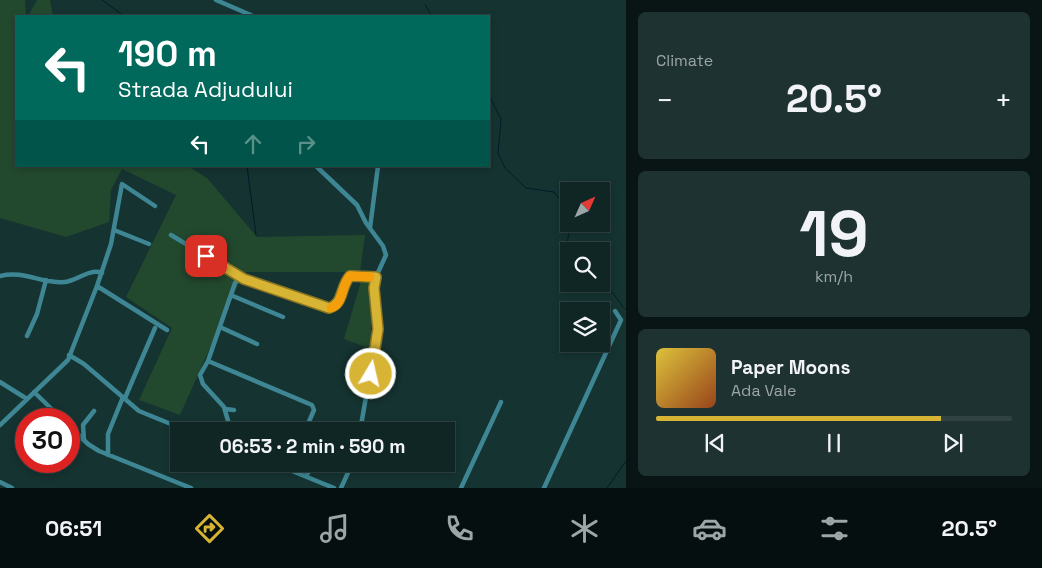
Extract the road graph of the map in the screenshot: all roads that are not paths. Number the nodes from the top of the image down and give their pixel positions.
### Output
1 (216, 0) edge
2 (251, 15) edge
3 (317, 167) edge
4 (378, 167) edge
5 (155, 206) dead end
6 (370, 228) junction
7 (114, 230) junction
8 (171, 235) dead end
9 (148, 244) dead end
10 (102, 272) junction
11 (0, 276) edge
12 (240, 277) junction
13 (376, 277) junction
14 (46, 280) junction
15 (97, 286) junction
16 (233, 296) junction
17 (615, 311) dead end
18 (283, 317) dead end
19 (220, 327) junction
20 (155, 328) dead end
21 (167, 330) dead end
22 (27, 336) dead end
23 (257, 344) dead end
24 (70, 355) junction
25 (208, 361) junction
26 (0, 382) edge
27 (34, 392) junction
28 (124, 398) junction
29 (27, 399) junction
30 (501, 402) dead end
31 (51, 408) edge
32 (225, 409) junction
33 (234, 410) dead end
34 (94, 411) dead end
35 (229, 422) edge
36 (308, 422) edge
37 (362, 422) edge
38 (170, 424) edge
39 (0, 425) edge
40 (80, 436) edge
41 (84, 440) junction
42 (108, 455) junction
43 (296, 472) edge
44 (308, 472) edge
45 (348, 472) edge
46 (306, 476) junction
47 (0, 482) edge
48 (12, 488) edge
49 (192, 488) edge
50 (334, 488) edge
51 (341, 488) edge
52 (461, 488) edge
53 (544, 488) edge

1 - 2 street
3 - 6 street
4 - 6 street
5 - 7 street
6 - 13 street
7 - 9 street
7 - 10 street
8 - 12 street
10 - 14 street
10 - 15 street
11 - 14 street
12 - 13 street
12 - 16 street
13 - 37 street
14 - 22 street
15 - 21 street
15 - 24 street
16 - 18 street
16 - 19 street
17 - 53 street
19 - 23 street
19 - 25 street
20 - 28 street
24 - 27 street
24 - 28 street
25 - 32 street
25 - 36 street
26 - 29 street
27 - 29 street
27 - 31 street
28 - 38 street
28 - 42 street
29 - 39 street
30 - 52 street
32 - 33 street
32 - 35 street
34 - 41 street
40 - 41 street
41 - 42 street
42 - 49 street
43 - 46 street
44 - 46 street
45 - 51 street
46 - 50 street
47 - 48 street

